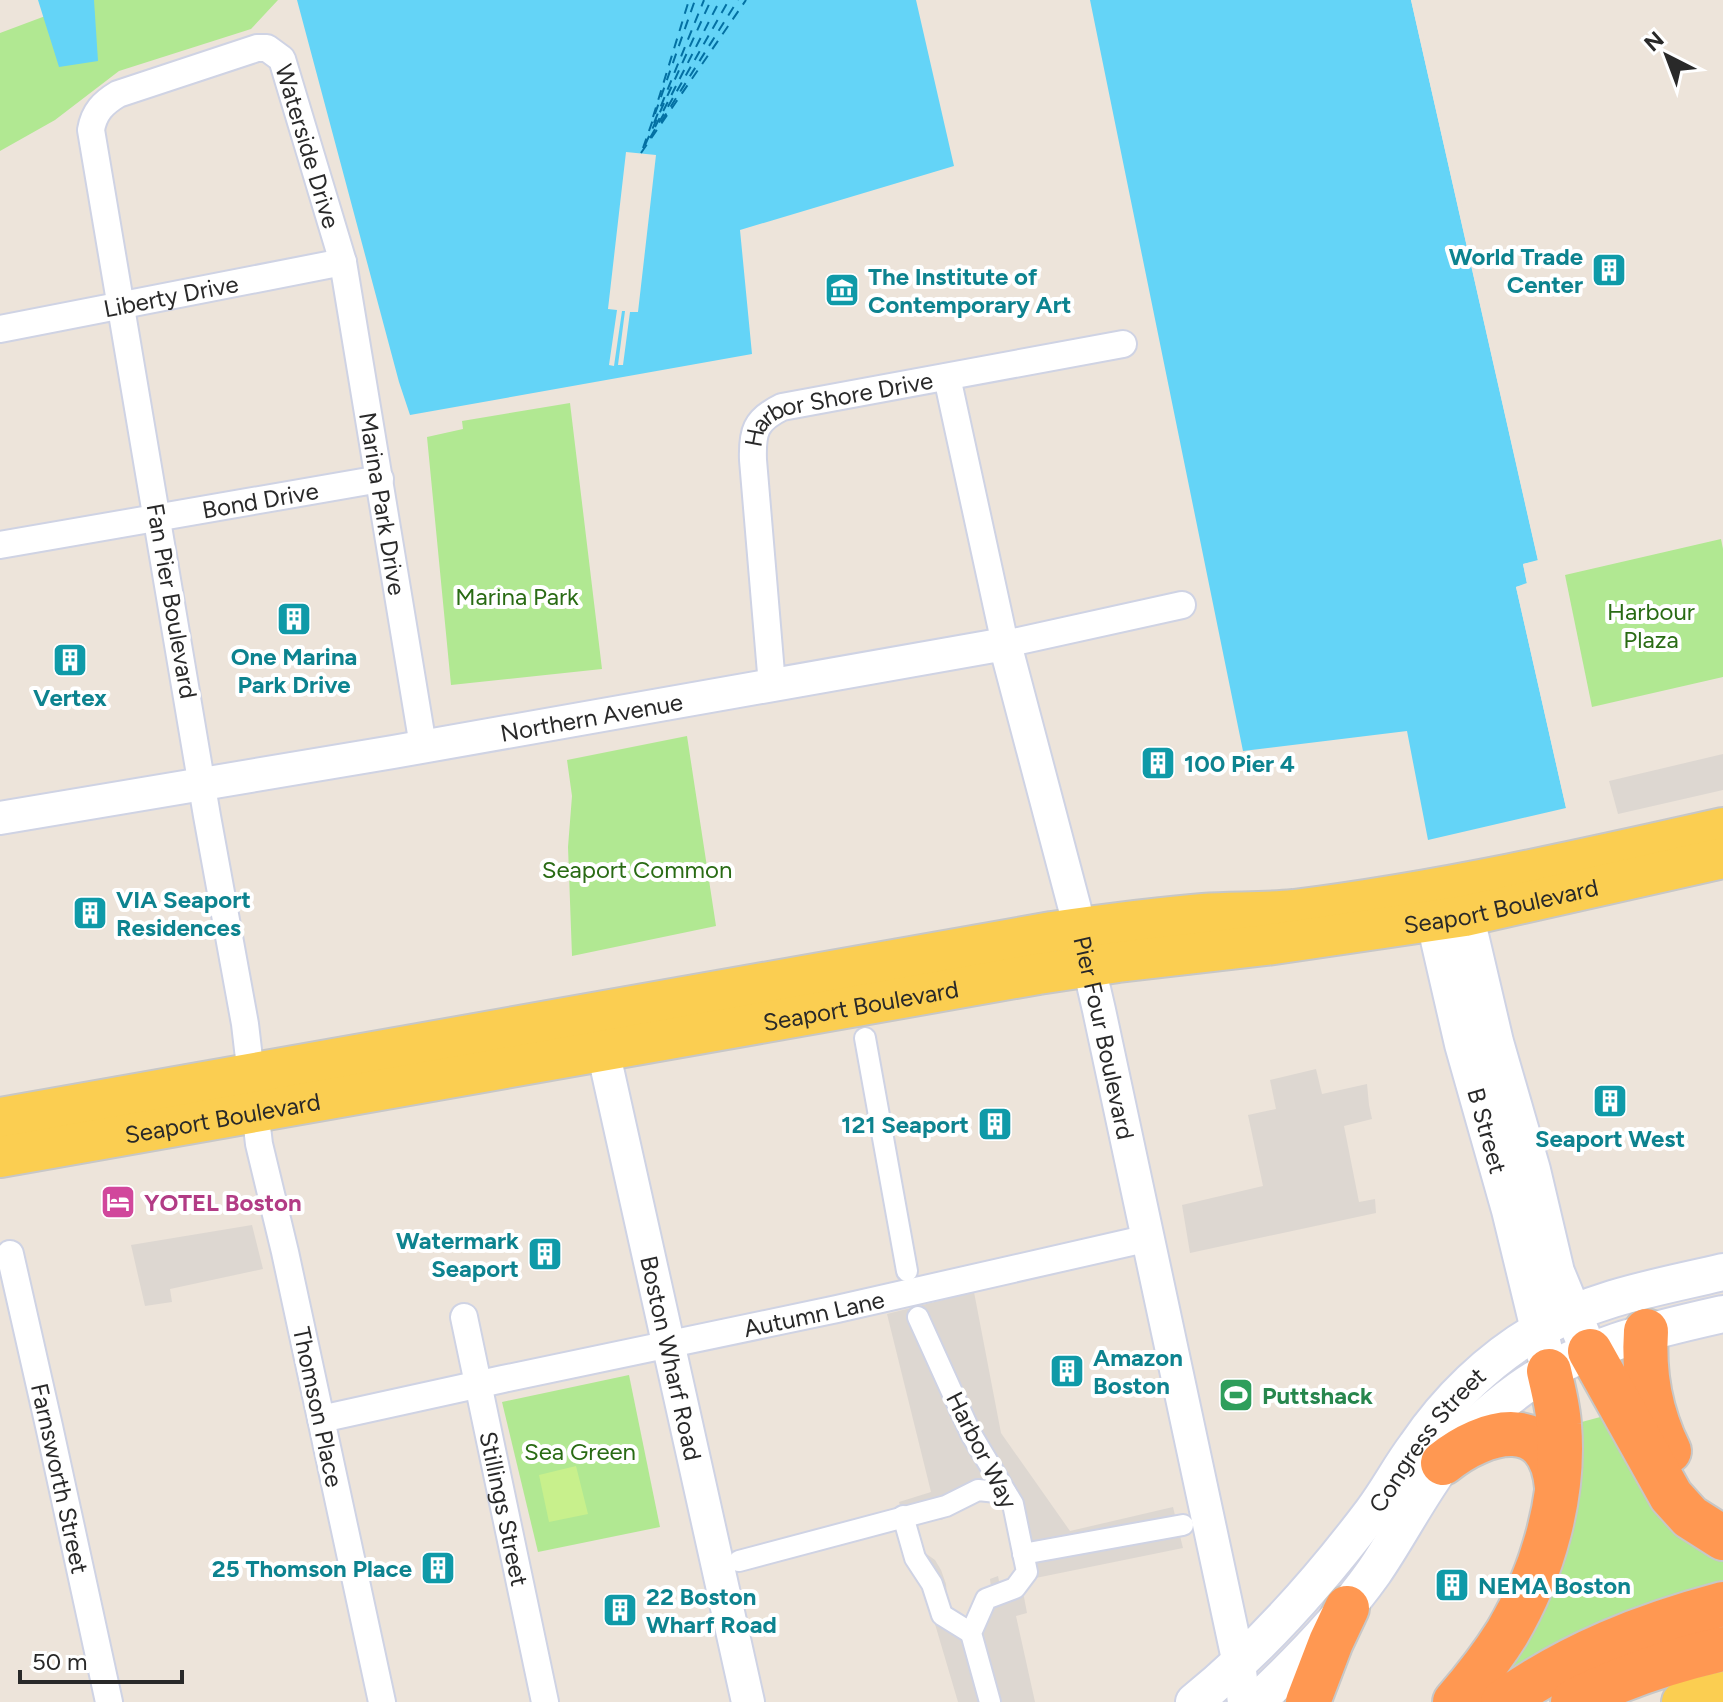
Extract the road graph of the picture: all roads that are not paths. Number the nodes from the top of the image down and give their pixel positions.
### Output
1 (91, 130) joint
2 (343, 262) junction
3 (122, 305) junction
4 (0, 329) edge
5 (1123, 344) dead end
6 (947, 377) junction
7 (380, 479) junction
8 (158, 518) junction
9 (0, 545) edge
10 (1182, 605) dead end
11 (1005, 644) junction
12 (772, 685) junction
13 (423, 746) junction
14 (202, 783) junction
15 (0, 818) edge
16 (1723, 828) edge
17 (1723, 858) edge
18 (1446, 903) junction
19 (1084, 947) junction
20 (599, 1032) junction
21 (865, 1038) dead end
22 (251, 1073) junction
23 (254, 1112) junction
24 (0, 1118) edge
25 (0, 1157) edge
26 (1149, 1238) junction
27 (10, 1254) dead end
28 (907, 1271) dead end
29 (1723, 1272) edge
30 (1723, 1314) edge
31 (464, 1317) dead end
32 (918, 1317) dead end
33 (1646, 1331) junction
34 (1581, 1332) junction
35 (669, 1345) junction
36 (1544, 1350) junction
37 (477, 1385) junction
38 (321, 1419) junction
39 (1443, 1463) junction
40 (1557, 1487) junction
41 (1006, 1493) junction
42 (1374, 1509) junction
43 (903, 1516) junction
44 (1723, 1523) edge
45 (1183, 1525) dead end
46 (1723, 1538) edge
47 (1023, 1554) junction
48 (739, 1561) dead end
49 (1356, 1595) junction
50 (1723, 1604) edge
51 (971, 1633) junction
52 (1723, 1649) edge
53 (1239, 1664) junction
54 (1723, 1692) edge
55 (109, 1702) edge
56 (382, 1702) edge
57 (545, 1702) edge
58 (748, 1702) edge
59 (990, 1702) edge
60 (1194, 1702) edge
61 (1244, 1702) edge
62 (1256, 1702) edge
63 (1308, 1702) edge
64 (1455, 1702) edge
65 (1503, 1702) edge
66 (1573, 1702) edge
67 (1682, 1702) edge

1 - 2 street, Waterside Drive
1 - 3 street, Fan Pier Boulevard
2 - 3 street, Liberty Drive
2 - 7 street, Marina Park Drive
3 - 4 street, Liberty Drive
3 - 8 street, Fan Pier Boulevard
5 - 6 street, Harbor Shore Drive
6 - 11 street, Pier Four Boulevard
6 - 12 street, Harbor Shore Drive
7 - 8 street, Bond Drive
7 - 13 street, Marina Park Drive
8 - 9 street, Bond Drive
8 - 14 street, Fan Pier Boulevard
10 - 11 street, Northern Avenue
11 - 12 street, Northern Avenue
11 - 19 street, Pier Four Boulevard
12 - 13 street, Northern Avenue
13 - 14 street, Northern Avenue
14 - 15 street, Northern Avenue
14 - 22 street, Fan Pier Boulevard
16 - 18 main road, Seaport Boulevard
17 - 18 main road, Seaport Boulevard
18 - 19 main road, Seaport Boulevard
18 - 34 main road, B Street
18 - 36 main road, B Street
19 - 20 main road, Seaport Boulevard
19 - 26 street, Pier Four Boulevard
20 - 22 main road, Seaport Boulevard
20 - 23 main road, Seaport Boulevard
20 - 35 street, Boston Wharf Road
21 - 28 street
22 - 23 street, Thomson Place
22 - 24 main road, Seaport Boulevard
23 - 25 main road, Seaport Boulevard
23 - 38 street, Thomson Place
26 - 35 street, Autumn Lane
26 - 53 street, Pier Four Boulevard
27 - 55 street, Farnsworth Street
29 - 34 main road, Congress Street
30 - 33 main road, Congress Street
31 - 37 street, Stillings Street
32 - 41 street, Harbor Way
33 - 34 main road, Congress Street
33 - 44 highway
34 - 36 main road, Congress Street
34 - 46 highway
35 - 37 street, Autumn Lane
35 - 58 street, Boston Wharf Road
36 - 39 main road, Congress Street
36 - 40 highway
36 - 42 main road, Congress Street
37 - 38 street, Autumn Lane
37 - 57 street, Stillings Street
38 - 56 street, Thomson Place
39 - 40 highway
39 - 49 main road, Congress Street
40 - 64 highway
41 - 43 street
41 - 47 street, Harbor Way
42 - 49 main road
42 - 53 main road, Congress Street
43 - 48 street
43 - 51 street
45 - 47 street
47 - 51 street, Harbor Way
49 - 62 main road, Congress Street
49 - 63 highway
50 - 65 highway
51 - 59 street
52 - 66 highway
53 - 60 main road, Congress Street
53 - 61 street, Pier Four Boulevard
54 - 67 main road

